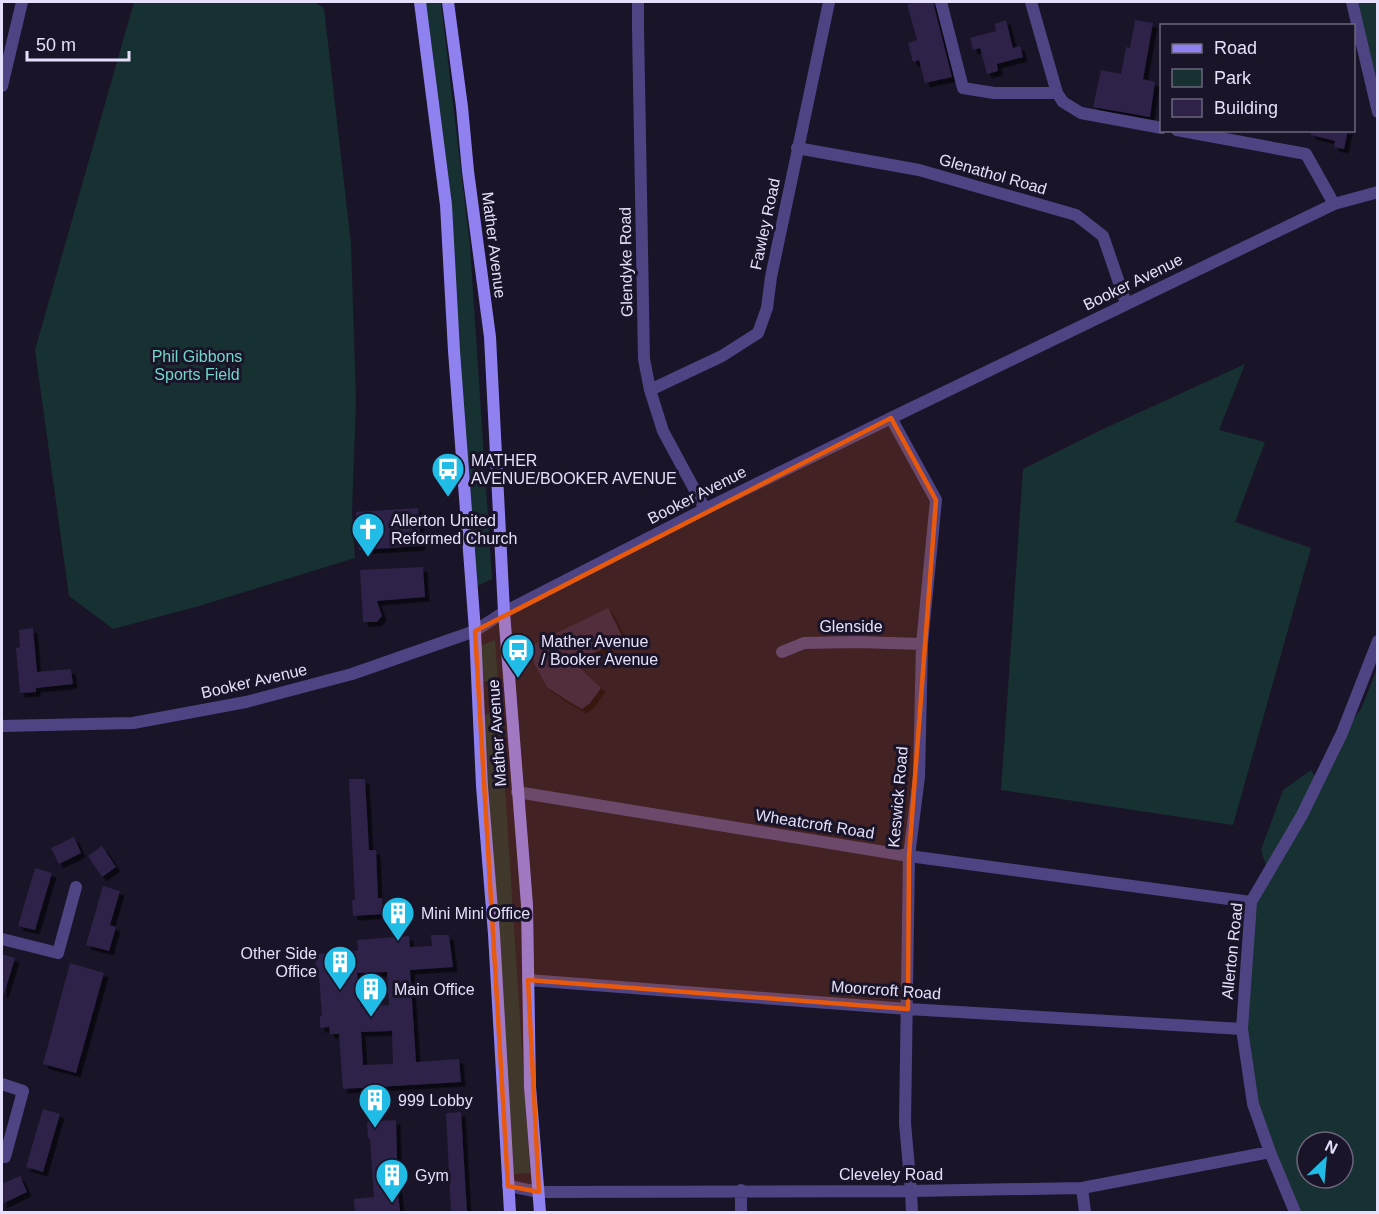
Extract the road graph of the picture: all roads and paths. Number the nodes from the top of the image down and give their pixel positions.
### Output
1 (22, 2) edge
2 (420, 2) edge
3 (448, 2) edge
4 (638, 2) edge
5 (829, 2) edge
6 (941, 2) edge
7 (1031, 2) edge
8 (1352, 2) edge
9 (2, 86) edge
10 (1057, 93) junction
11 (1377, 112) edge
12 (1160, 128) edge
13 (1188, 132) edge
14 (797, 148) junction
15 (1377, 192) edge
16 (1334, 204) junction
17 (1126, 303) junction
18 (650, 390) junction
19 (891, 417) junction
20 (705, 509) junction
21 (504, 612) junction
22 (475, 631) junction
23 (1377, 641) edge
24 (922, 644) junction
25 (782, 652) dead end
26 (2, 726) edge
27 (518, 792) junction
28 (909, 856) junction
29 (76, 887) dead end
30 (1251, 902) junction
31 (2, 939) edge
32 (528, 980) junction
33 (908, 1009) junction
34 (1242, 1029) junction
35 (2, 1084) edge
36 (1270, 1152) junction
37 (5, 1157) dead end
38 (508, 1186) junction
39 (1082, 1188) junction
40 (741, 1190) junction
41 (911, 1191) junction
42 (539, 1192) junction
43 (510, 1212) edge
44 (540, 1212) edge
45 (741, 1212) edge
46 (912, 1212) edge
47 (1085, 1212) edge
48 (1295, 1212) edge

1 - 9 street
2 - 22 main road, Mather Avenue
3 - 21 main road, Mather Avenue
4 - 18 street, Glendyke Road
5 - 14 street, Fawley Road
6 - 10 street
7 - 10 street
8 - 11 street
10 - 12 street
13 - 16 street
14 - 17 street, Glenathol Road
14 - 18 street, Fawley Road
15 - 16 street, Booker Avenue
16 - 17 street, Booker Avenue
17 - 19 street, Booker Avenue
18 - 20 street, Glendyke Road
19 - 20 street, Booker Avenue
19 - 24 street, Keswick Road
20 - 21 street, Booker Avenue
21 - 22 street, Booker Avenue
21 - 27 main road, Mather Avenue
22 - 26 street, Booker Avenue
22 - 38 main road, Mather Avenue
23 - 30 street, Allerton Road
24 - 25 street, Glenside
24 - 28 street, Keswick Road
27 - 28 street, Wheatcroft Road
27 - 32 main road, Mather Avenue
28 - 30 street, Wheatcroft Road
28 - 33 street, Keswick Road
29 - 31 street
30 - 34 street, Allerton Road
32 - 33 street, Moorcroft Road
32 - 42 main road, Mather Avenue
33 - 34 street, Moorcroft Road
33 - 41 street, Keswick Road
34 - 36 street, Allerton Road
35 - 37 street
36 - 39 street, Cleveley Road
36 - 48 street, Allerton Road
38 - 42 street, Cleveley Road
38 - 43 main road, Mather Avenue
39 - 41 street, Cleveley Road
39 - 47 street
40 - 41 street, Cleveley Road
40 - 42 street, Cleveley Road
40 - 45 street
41 - 46 street, Keswick Road
42 - 44 main road, Mather Avenue

